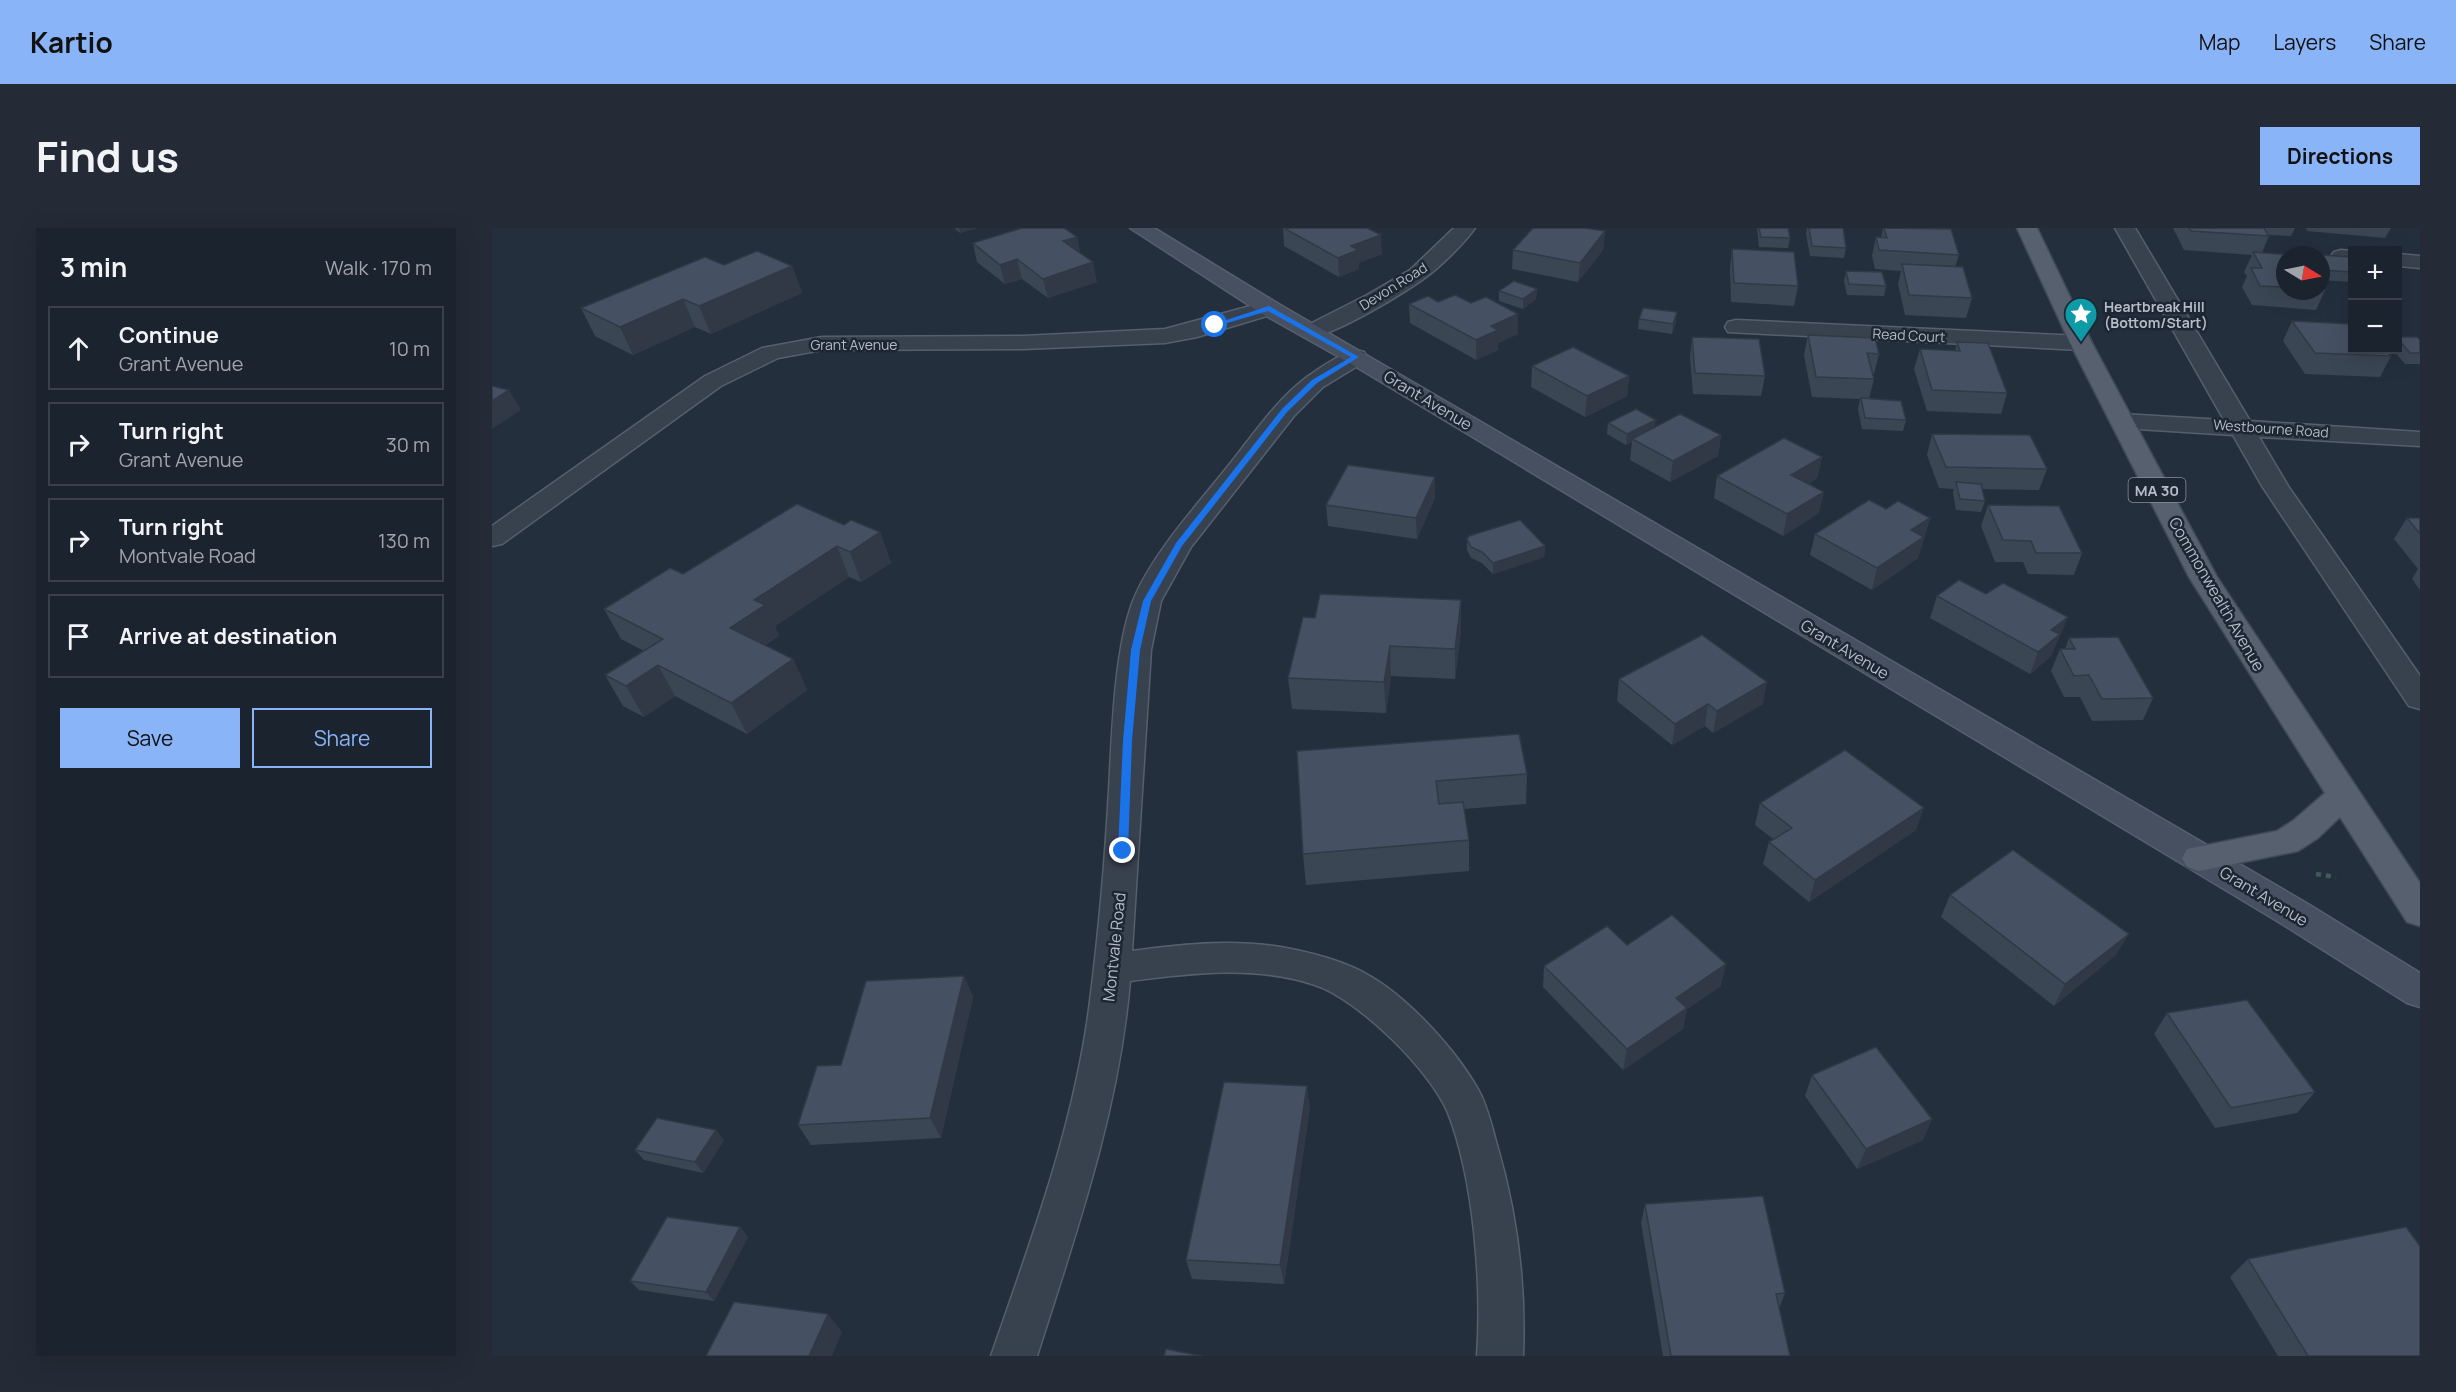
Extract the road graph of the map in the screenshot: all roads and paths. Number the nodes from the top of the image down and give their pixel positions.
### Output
1 (1140, 228) edge
2 (1465, 228) edge
3 (2027, 228) edge
4 (2125, 228) edge
5 (2402, 260) edge
6 (2420, 262) edge
7 (1269, 308) junction
8 (1736, 327) dead end
9 (1312, 332) junction
10 (2082, 343) junction
11 (1356, 357) junction
12 (2122, 421) junction
13 (2240, 426) junction
14 (2420, 439) edge
15 (492, 538) edge
16 (2420, 699) edge
17 (2343, 795) junction
18 (2199, 858) junction
19 (2316, 874) dead end
20 (2336, 877) dead end
21 (2420, 912) edge
22 (1112, 968) junction
23 (2420, 992) edge
24 (1014, 1356) edge
25 (1500, 1356) edge

1 - 7 street, Grant Avenue
2 - 9 street, Devon Road
3 - 10 main road, Commonwealth Avenue / MA 30
4 - 13 street
5 - 6 street
7 - 9 street, Grant Avenue
7 - 15 street, Grant Avenue
8 - 10 street, Read Court
9 - 11 street, Grant Avenue
10 - 12 main road, Commonwealth Avenue / MA 30
11 - 18 street, Grant Avenue
11 - 22 street, Montvale Road
12 - 13 street, Westbourne Road
12 - 17 main road, Commonwealth Avenue / MA 30
13 - 14 street, Westbourne Road
13 - 16 street
17 - 18 main road
17 - 21 main road, Commonwealth Avenue / MA 30
18 - 23 street, Grant Avenue
19 - 20 path
22 - 24 street, Montvale Road
22 - 25 street

